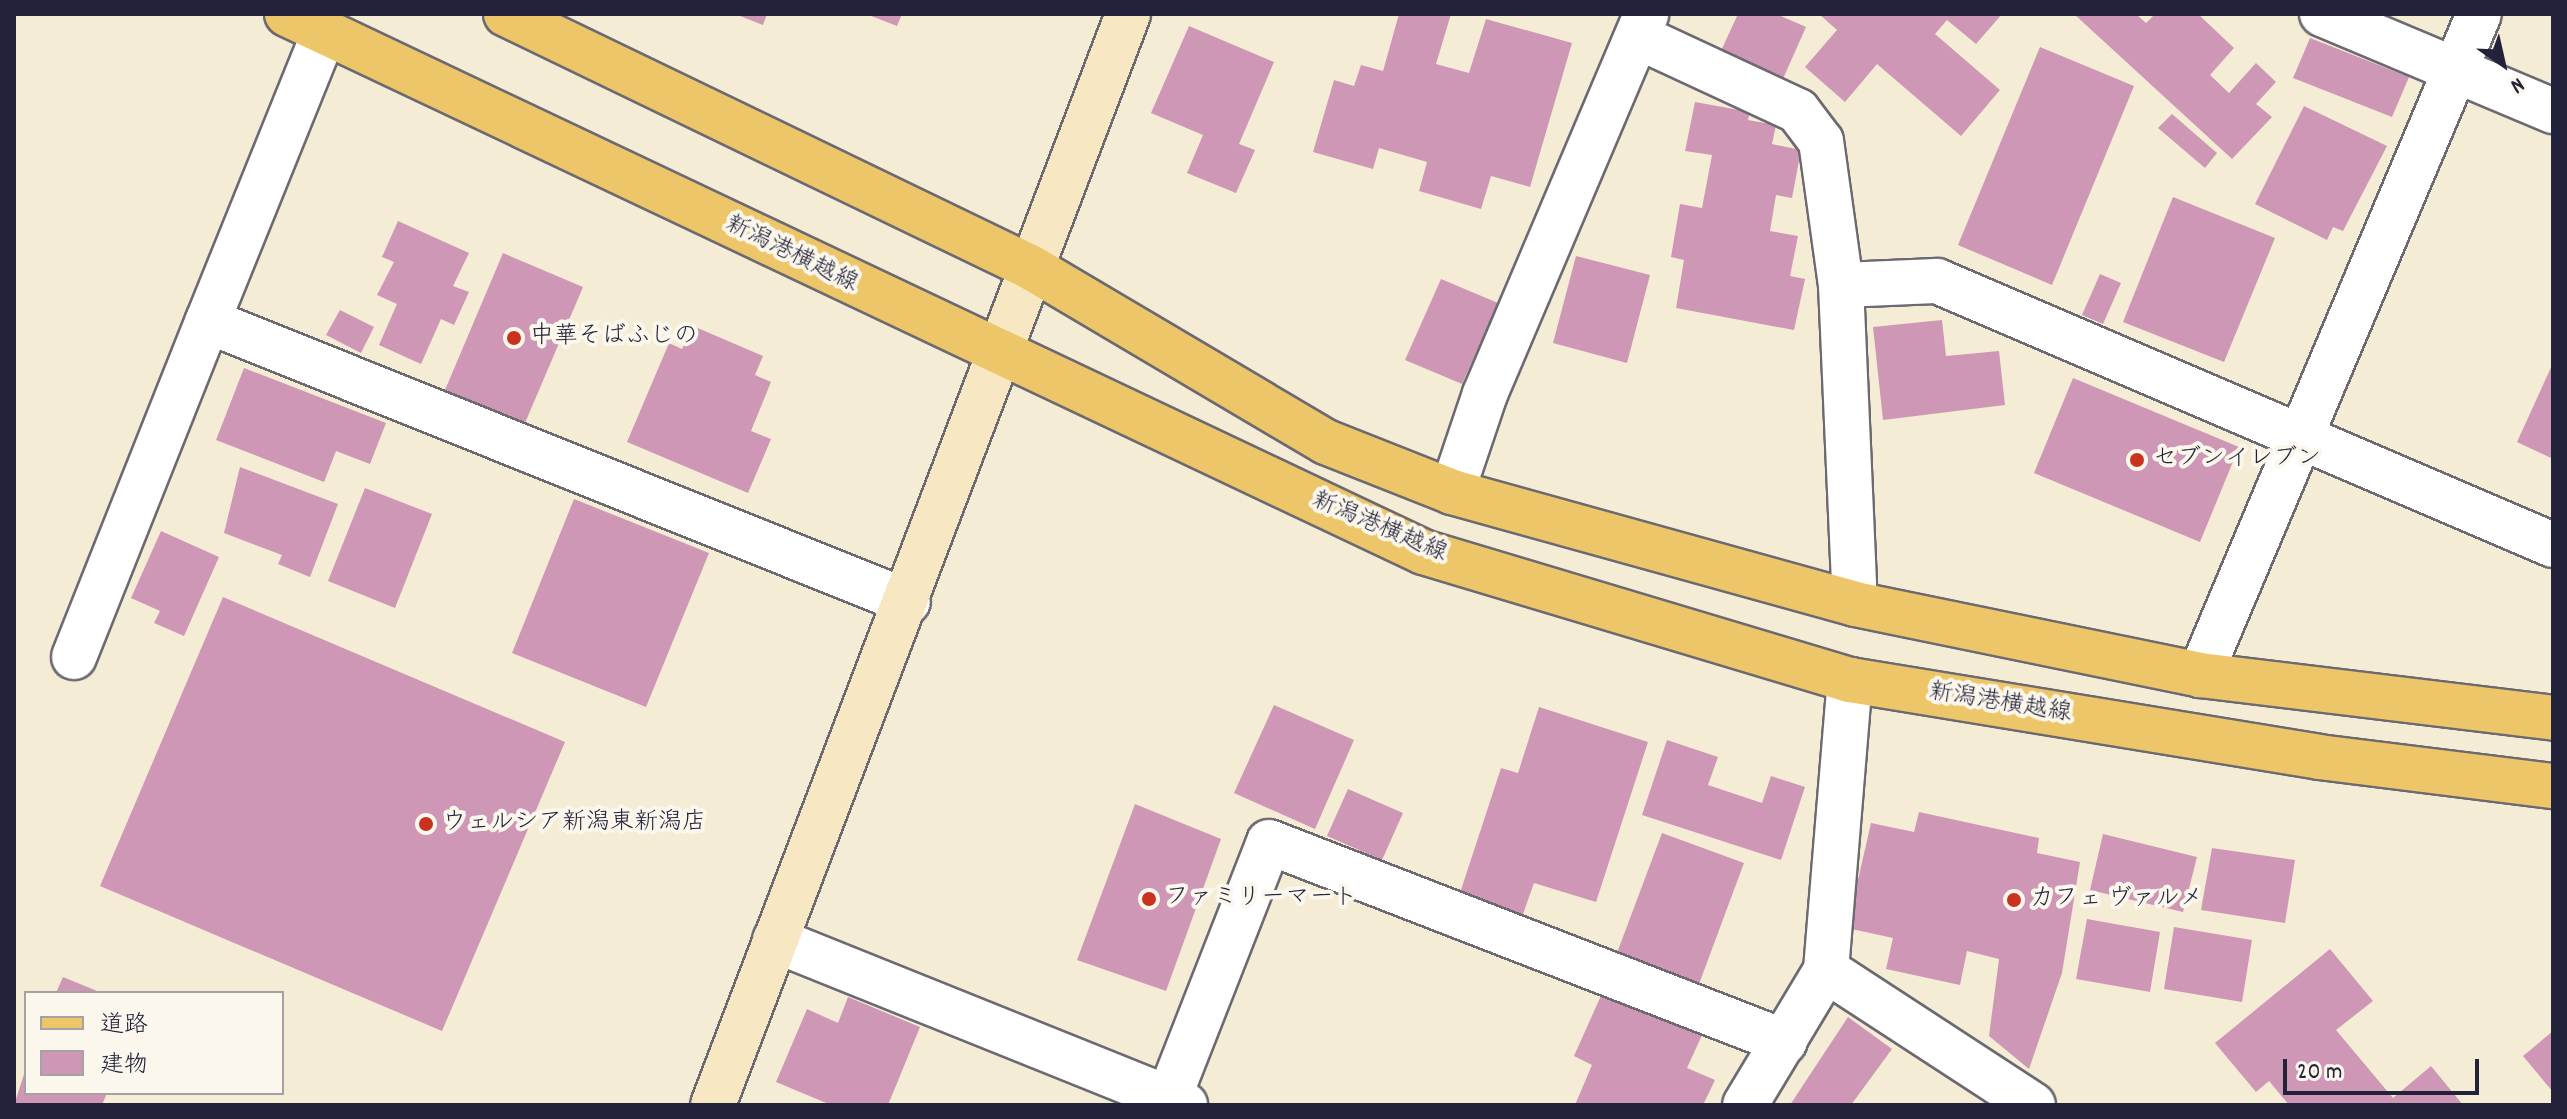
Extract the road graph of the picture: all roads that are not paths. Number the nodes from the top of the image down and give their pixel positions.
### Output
1 (506, 14) edge
2 (1128, 14) edge
3 (2322, 14) edge
4 (2479, 14) edge
5 (306, 22) edge
6 (1644, 26) edge
7 (2456, 70) junction
8 (2553, 111) edge
9 (1030, 267) junction
10 (1841, 285) junction
11 (208, 321) junction
12 (996, 353) junction
13 (2299, 436) junction
14 (1452, 492) junction
15 (2553, 545) edge
16 (908, 602) junction
17 (1855, 604) junction
18 (74, 657) dead end
19 (2200, 675) junction
20 (1850, 680) junction
21 (2553, 718) edge
22 (2553, 786) edge
23 (775, 940) junction
24 (1826, 970) junction
25 (1785, 1042) junction
26 (1173, 1103) edge
27 (713, 1105) edge
28 (1745, 1105) edge
29 (2033, 1105) edge

1 - 9 main road
2 - 9 street
3 - 7 street
4 - 7 street
5 - 11 street
5 - 12 main road, 新潟港横越線
6 - 10 street
6 - 14 street
7 - 8 street
7 - 13 street
9 - 12 street
9 - 14 main road
10 - 13 street
10 - 17 street
11 - 16 street
11 - 18 street
12 - 16 street
12 - 20 main road, 新潟港横越線
13 - 15 street
13 - 19 street
14 - 17 main road
16 - 23 street
17 - 19 main road
19 - 21 main road
20 - 22 main road, 新潟港横越線
20 - 24 street
23 - 26 street
23 - 27 street
24 - 25 street
24 - 29 street
25 - 26 street
25 - 28 street

